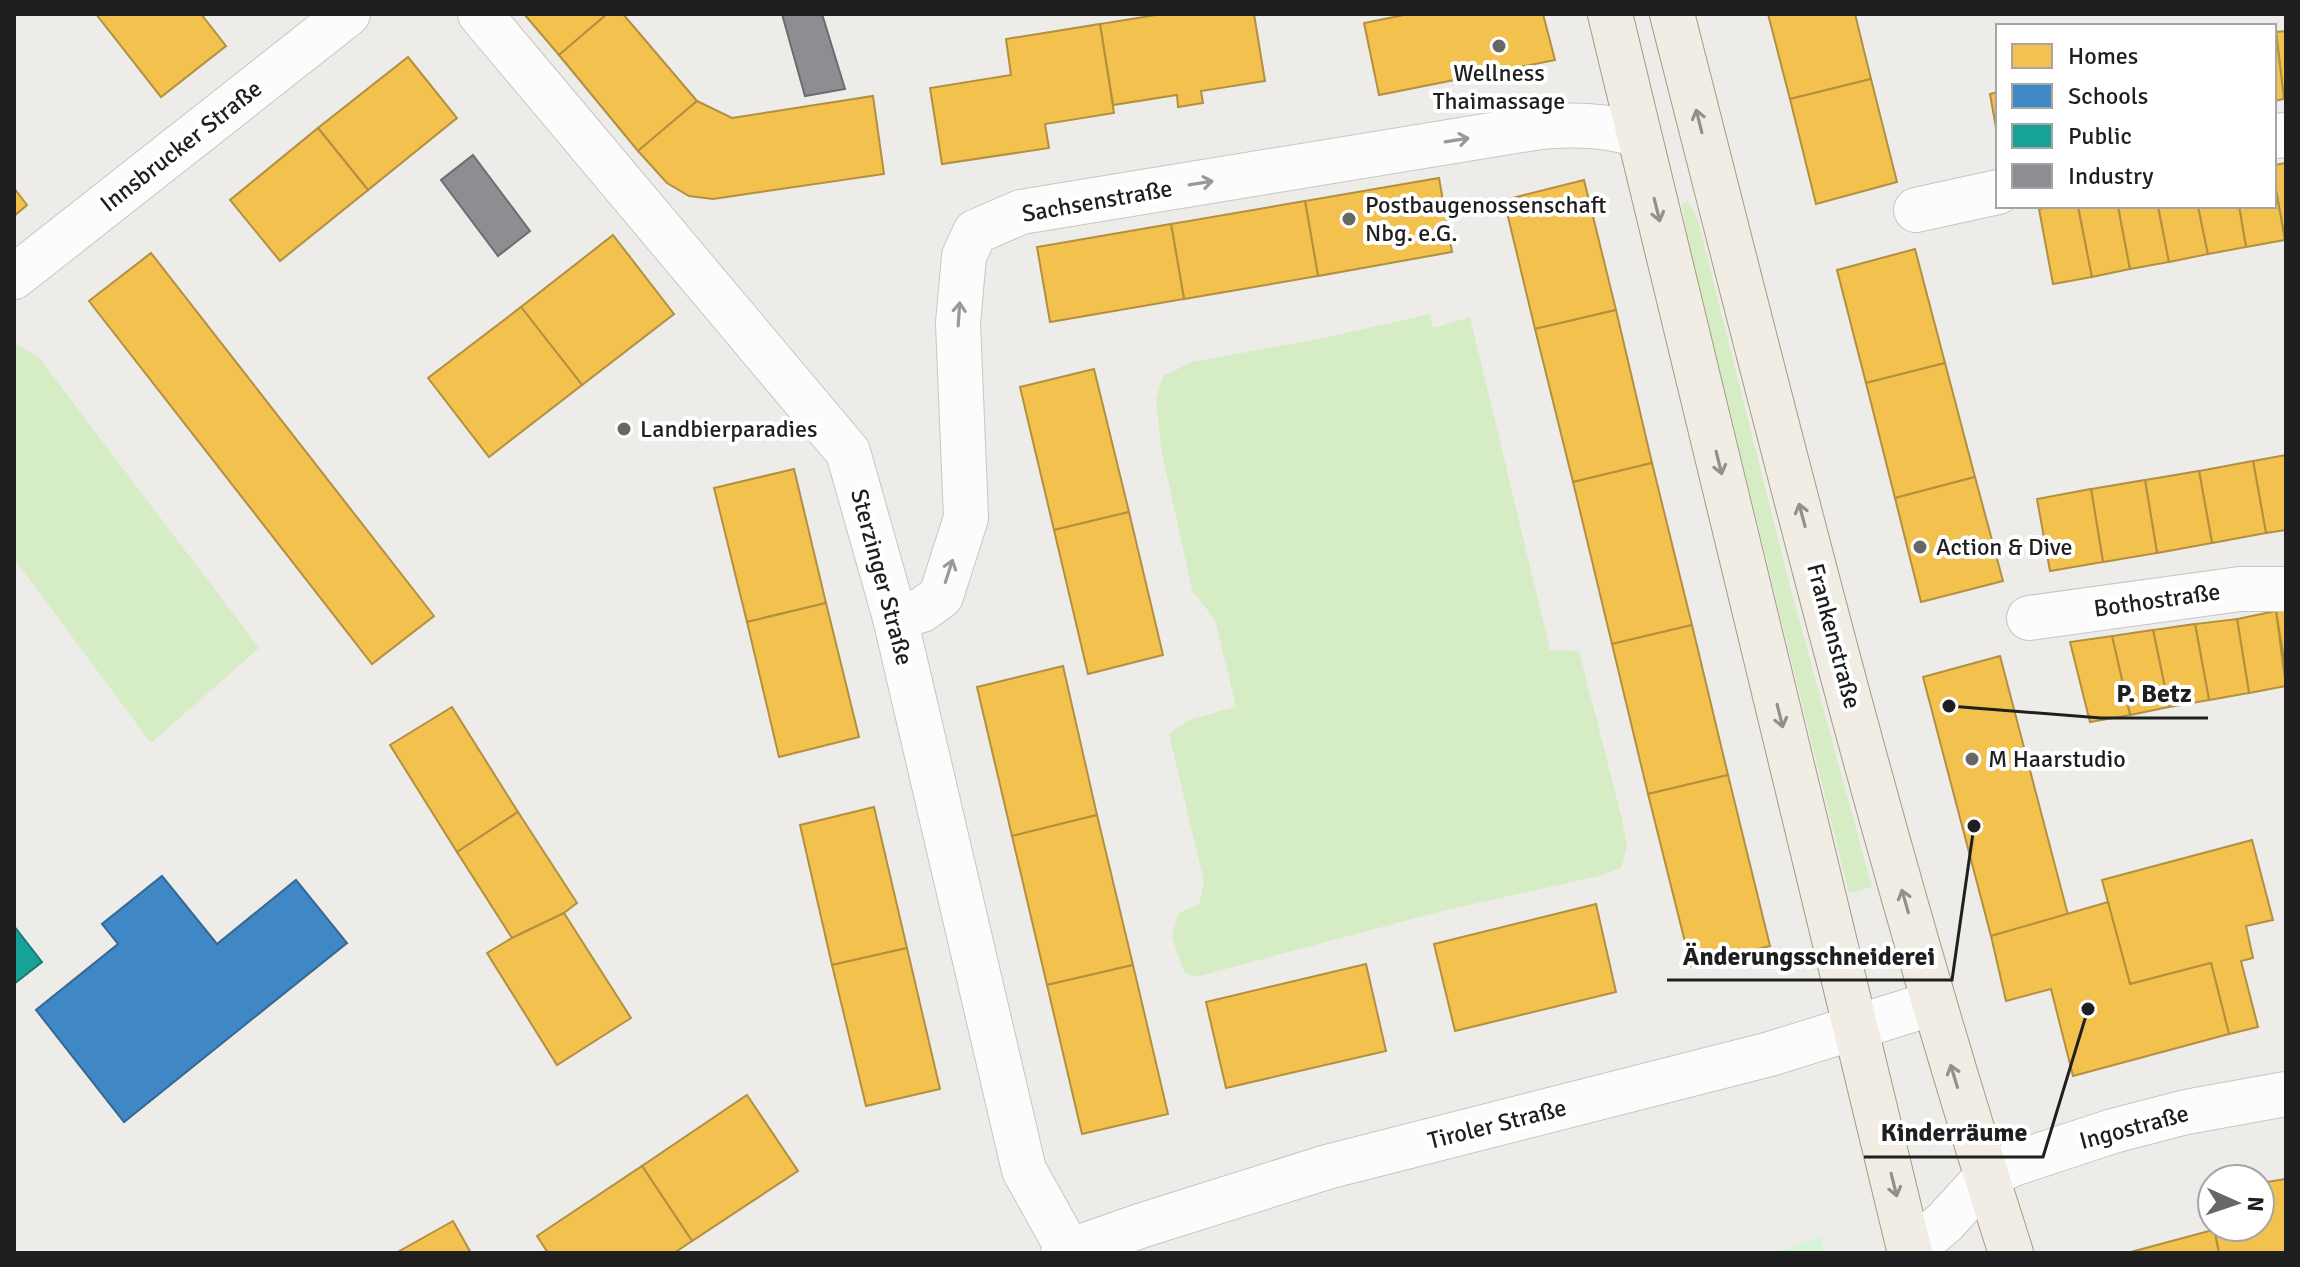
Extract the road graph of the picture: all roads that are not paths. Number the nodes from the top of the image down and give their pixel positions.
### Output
1 (348, 14) edge
2 (480, 14) edge
3 (1610, 14) edge
4 (1672, 14) edge
5 (1639, 135) junction
6 (1996, 192) edge
7 (1916, 210) dead end
8 (14, 277) edge
9 (2286, 589) edge
10 (895, 618) junction
11 (2029, 618) dead end
12 (1934, 1003) junction
13 (1857, 1027) junction
14 (2286, 1094) edge
15 (1986, 1177) junction
16 (1066, 1252) edge
17 (1910, 1252) edge
18 (2011, 1253) edge

1 - 8 street, Innsbrucker Straße
2 - 10 street, Sterzinger Straße
3 - 5 main road
12 -> 4 main road, Frankenstraße
10 -> 5 street, Sachsenstraße
5 -> 13 main road
6 - 7 street
9 - 11 street, Bothostraße
10 - 16 street, Sterzinger Straße
12 - 13 street, Tiroler Straße
15 -> 12 main road, Frankenstraße
13 - 16 street, Tiroler Straße
13 -> 17 main road
14 - 15 street, Ingostraße
15 - 17 street
15 - 18 main road, Frankenstraße

